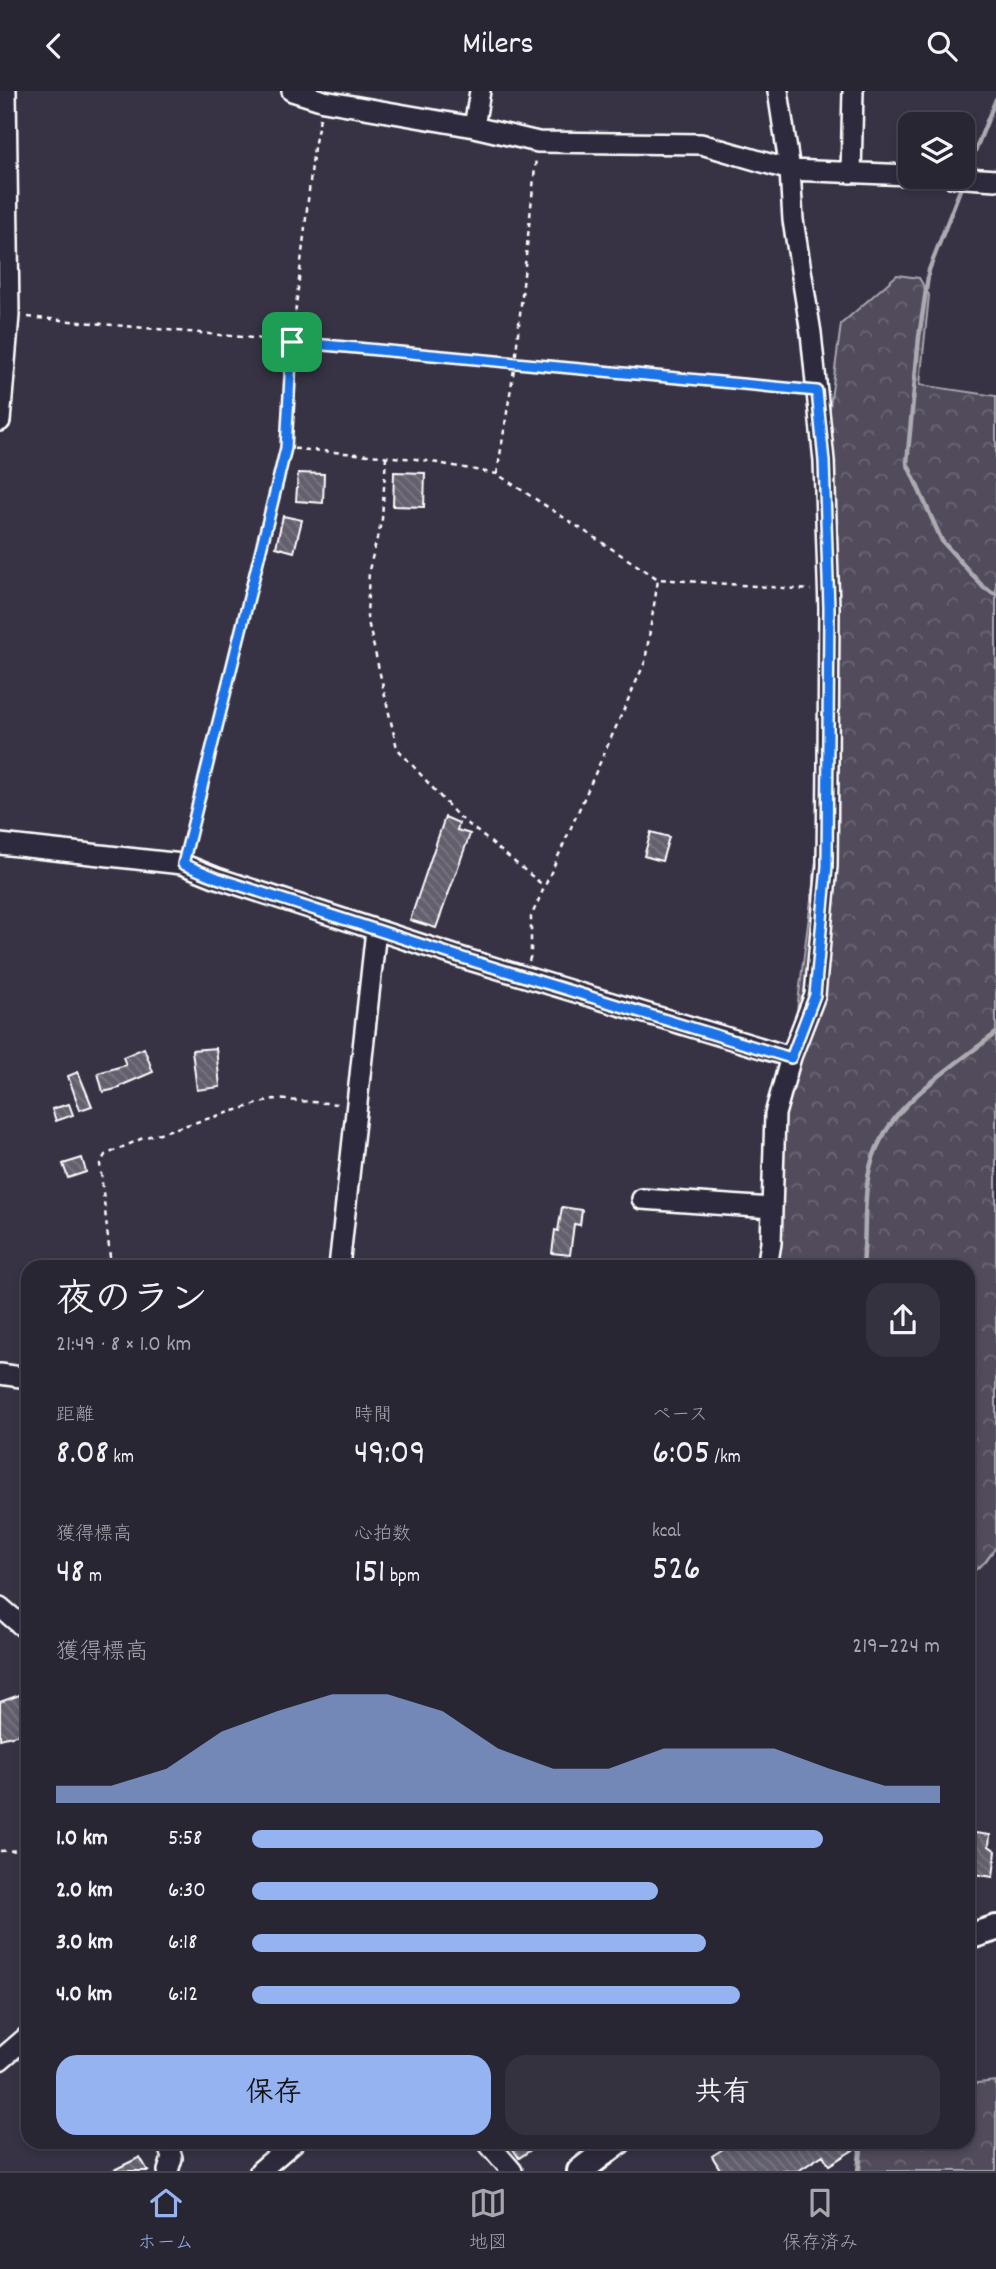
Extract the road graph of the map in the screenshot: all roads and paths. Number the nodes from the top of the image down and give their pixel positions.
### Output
1 (6, 91) edge
2 (292, 91) edge
3 (480, 91) edge
4 (778, 91) edge
5 (853, 91) edge
6 (324, 101) junction
7 (474, 127) junction
8 (538, 142) junction
9 (790, 170) junction
10 (851, 173) junction
11 (898, 175) edge
12 (975, 179) edge
13 (996, 180) edge
14 (9, 315) junction
15 (292, 342) junction
16 (515, 363) junction
17 (817, 391) junction
18 (0, 421) edge
19 (286, 448) junction
20 (386, 456) junction
21 (498, 474) junction
22 (658, 579) junction
23 (815, 590) dead end
24 (0, 844) edge
25 (183, 864) junction
26 (544, 885) junction
27 (376, 930) junction
28 (521, 976) junction
29 (791, 1058) junction
30 (355, 1106) junction
31 (642, 1199) dead end
32 (772, 1208) junction
33 (110, 1260) edge
34 (340, 1260) edge
35 (768, 1260) edge
36 (0, 1374) edge
37 (21, 1377) edge
38 (0, 1607) edge
39 (21, 1624) edge
40 (21, 1850) edge
41 (0, 1851) edge
42 (996, 1928) edge
43 (975, 1935) edge
44 (21, 2042) edge
45 (0, 2060) edge
46 (169, 2149) edge
47 (286, 2149) edge
48 (493, 2149) edge
49 (607, 2149) edge
50 (168, 2171) edge
51 (260, 2171) edge
52 (512, 2171) edge
53 (580, 2171) edge

1 - 14 street
2 - 6 street
3 - 7 street
4 - 9 street
5 - 10 street
6 - 7 street
6 - 15 path
7 - 8 street
8 - 9 street
8 - 16 path
9 - 10 street
9 - 17 street
10 - 11 street
12 - 13 street
14 - 15 path
14 - 18 street
15 - 16 path
15 - 19 path
16 - 17 path
16 - 21 path
17 - 29 street
19 - 20 path
19 - 25 path
20 - 21 path
20 - 26 path
21 - 22 path
22 - 23 path
22 - 26 path
24 - 25 street
25 - 27 street
26 - 28 path
27 - 28 street
27 - 30 street
28 - 29 street
29 - 32 street
30 - 33 path
30 - 34 street
31 - 32 street
32 - 35 street
36 - 37 street
38 - 39 street
40 - 41 path
42 - 43 main road
44 - 45 street
46 - 50 street
47 - 51 street
48 - 52 street
49 - 53 main road

